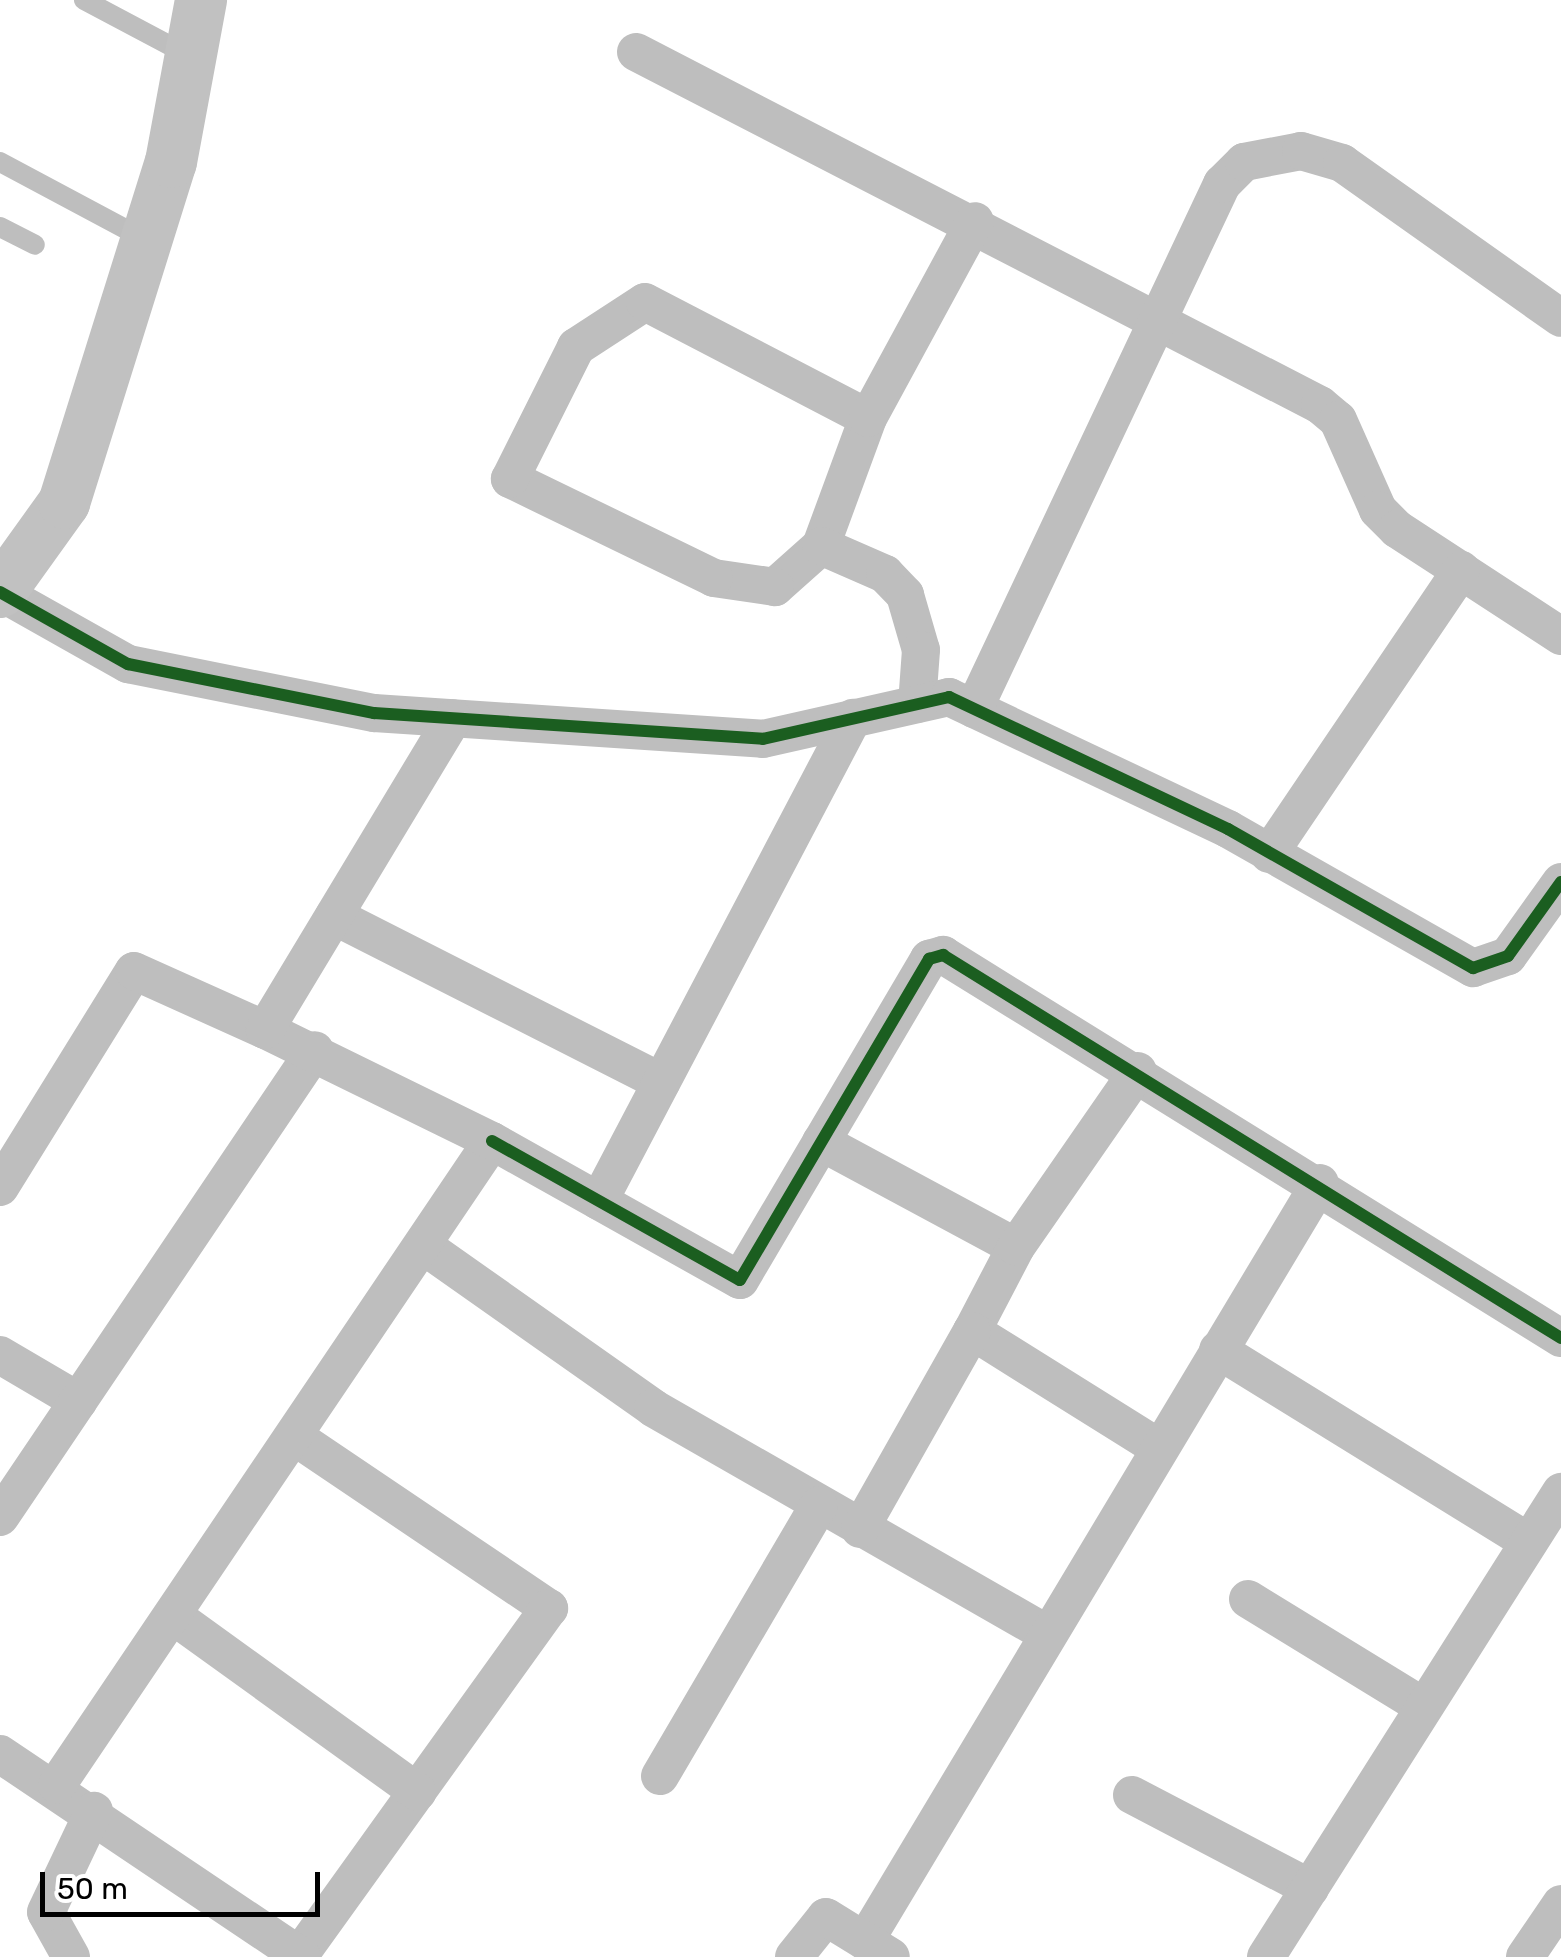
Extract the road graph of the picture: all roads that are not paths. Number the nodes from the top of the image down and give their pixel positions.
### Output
1 (84, 0) edge
2 (201, 0) edge
3 (636, 52) dead end
4 (191, 56) junction
5 (0, 162) edge
6 (975, 222) junction
7 (0, 227) edge
8 (146, 240) junction
9 (36, 244) dead end
10 (1561, 318) edge
11 (1163, 322) junction
12 (868, 418) junction
13 (821, 546) junction
14 (1462, 570) junction
15 (0, 592) edge
16 (1561, 636) edge
17 (916, 704) junction
18 (974, 709) junction
19 (454, 718) junction
20 (852, 718) junction
21 (1269, 854) junction
22 (1561, 882) edge
23 (334, 916) junction
24 (266, 1030) junction
25 (315, 1050) junction
26 (1138, 1071) junction
27 (661, 1082) junction
28 (492, 1141) junction
29 (822, 1142) junction
30 (1320, 1183) junction
31 (0, 1187) edge
32 (599, 1201) junction
33 (1016, 1246) junction
34 (428, 1249) junction
35 (972, 1331) junction
36 (1561, 1338) edge
37 (1218, 1350) junction
38 (0, 1354) edge
39 (78, 1401) junction
40 (298, 1440) junction
41 (1159, 1448) junction
42 (1561, 1492) edge
43 (818, 1505) junction
44 (0, 1517) edge
45 (860, 1529) junction
46 (1530, 1542) junction
47 (1248, 1600) dead end
48 (175, 1617) junction
49 (1048, 1634) junction
50 (1424, 1707) junction
51 (0, 1754) edge
52 (660, 1776) dead end
53 (57, 1786) junction
54 (418, 1792) junction
55 (1132, 1796) dead end
56 (94, 1812) junction
57 (1310, 1888) junction
58 (1561, 1904) edge
59 (878, 1949) edge
60 (301, 1956) edge
61 (71, 1957) edge
62 (794, 1957) edge
63 (1266, 1957) edge
64 (1526, 1957) edge

1 - 4 lane
2 - 4 street
3 - 6 street
4 - 8 street
5 - 8 lane
6 - 11 street
6 - 12 street
7 - 9 lane
8 - 15 street
10 - 11 street
11 - 14 street
11 - 18 street
12 - 13 street
12 - 13 street
13 - 17 street
14 - 16 street
14 - 21 street
15 - 19 street
17 - 18 street
17 - 20 street
18 - 21 street
19 - 20 street
19 - 23 street
20 - 27 street
21 - 22 street
23 - 24 street
23 - 27 street
24 - 25 street
24 - 31 street
25 - 28 street
25 - 39 street
26 - 29 street
26 - 30 street
26 - 33 street
27 - 32 street
28 - 32 street
28 - 34 street
29 - 32 street
29 - 33 street
30 - 36 street
30 - 37 street
33 - 35 street
34 - 40 street
34 - 43 street
35 - 41 street
35 - 45 street
37 - 41 street
37 - 46 street
38 - 39 street
39 - 44 street
40 - 48 street
40 - 54 street
41 - 49 street
42 - 46 street
43 - 45 street
43 - 52 street
45 - 49 street
46 - 50 street
47 - 50 street
48 - 53 street
48 - 54 street
49 - 59 street
50 - 57 street
51 - 53 street
53 - 56 street
54 - 60 street
55 - 57 street
56 - 60 street
56 - 61 street
57 - 63 street
58 - 64 street
59 - 62 street

